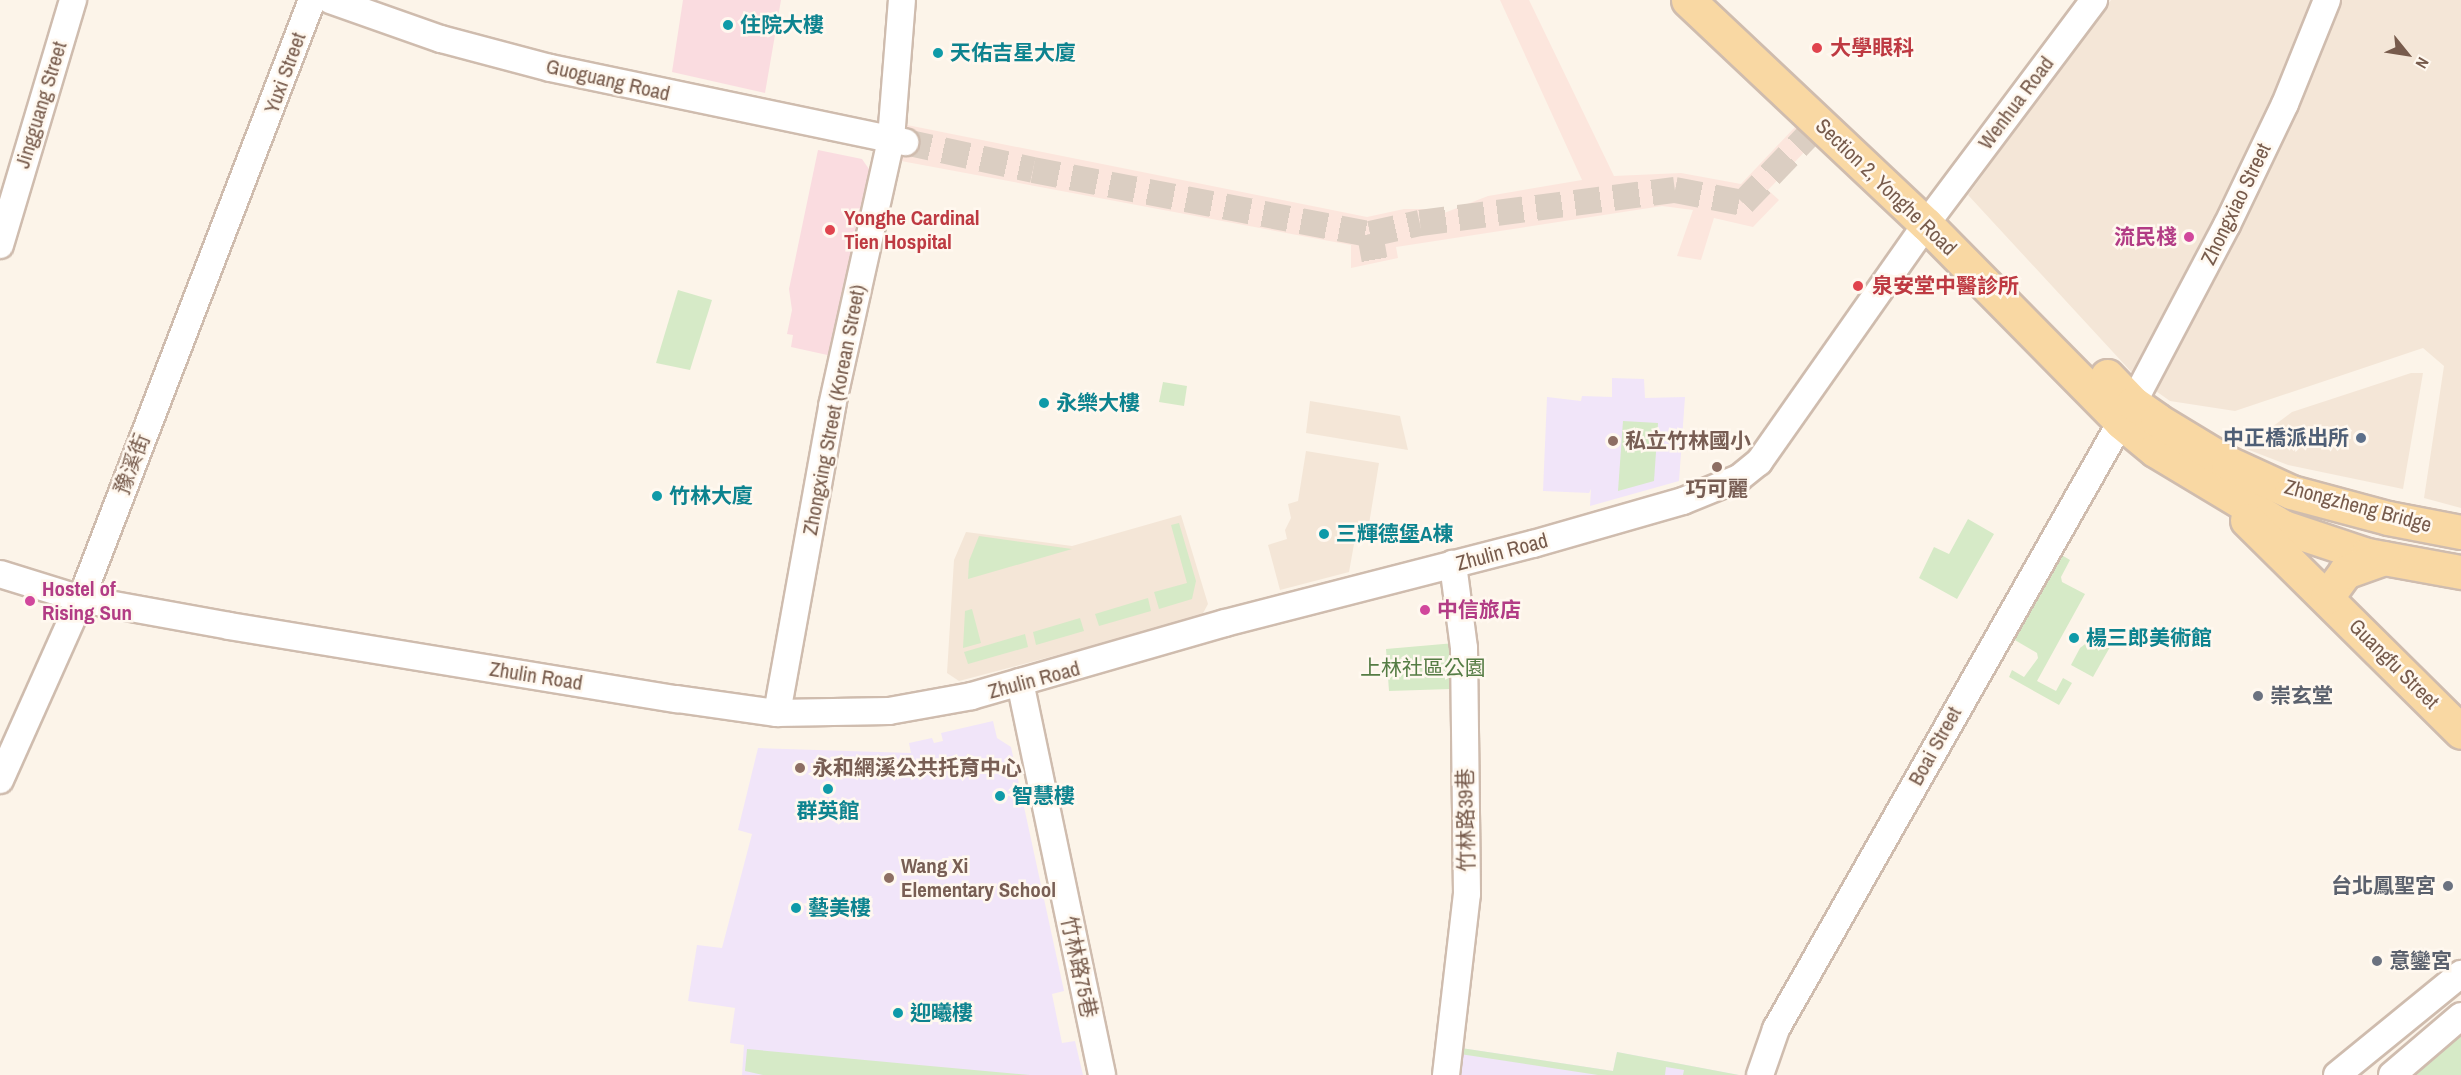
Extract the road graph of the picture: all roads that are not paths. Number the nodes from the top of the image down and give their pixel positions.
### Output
1 (73, 0) edge
2 (312, 0) edge
3 (330, 0) edge
4 (902, 0) edge
5 (1688, 0) edge
6 (1718, 0) edge
7 (2094, 0) edge
8 (2327, 0) edge
9 (898, 140) junction
10 (258, 146) joint
11 (1932, 215) junction
12 (0, 245) edge
13 (2127, 413) junction
14 (2218, 491) junction
15 (2461, 532) edge
16 (2384, 558) junction
17 (1453, 564) junction
18 (2461, 572) edge
19 (0, 574) edge
20 (2327, 597) junction
21 (81, 599) junction
22 (1020, 682) junction
23 (777, 713) junction
24 (2461, 732) edge
25 (0, 780) edge
26 (2461, 974) edge
27 (2461, 1016) edge
28 (1102, 1075) edge
29 (1446, 1075) edge
30 (1760, 1075) edge
31 (2337, 1075) edge
32 (2392, 1075) edge

1 - 12 street, Jingguang Street
2 - 10 street, Yuxi Street
3 - 9 street, Guoguang Road
4 - 9 street, Zhongxing Street (Korean Street)
5 - 11 main road, Section 2, Yonghe Road
6 - 11 main road, Section 2, Yonghe Road
7 - 11 street, Wenhua Road
8 - 13 street, Zhongxiao Street
9 - 23 street, Zhongxing Street (Korean Street)
10 - 21 street, 豫溪街
11 - 13 main road, Section 2, Yonghe Road
11 - 17 street, Zhulin Road
13 - 14 main road, Section 2, Yonghe Road
13 - 15 main road, Zhongzheng Bridge
13 - 30 street, Boai Street
14 - 16 main road, Zhongzheng Bridge
14 - 20 main road, Guangfu Street
16 - 18 main road, Zhongzheng Bridge
16 - 20 main road
17 - 22 street, Zhulin Road
17 - 29 street, 竹林路39巷
19 - 21 street, Zhulin Road
20 - 24 main road, Guangfu Street
21 - 23 street, Zhulin Road
21 - 25 street, 豫溪街
22 - 23 street, Zhulin Road
22 - 28 street, 竹林路75巷
26 - 31 street
27 - 32 street

